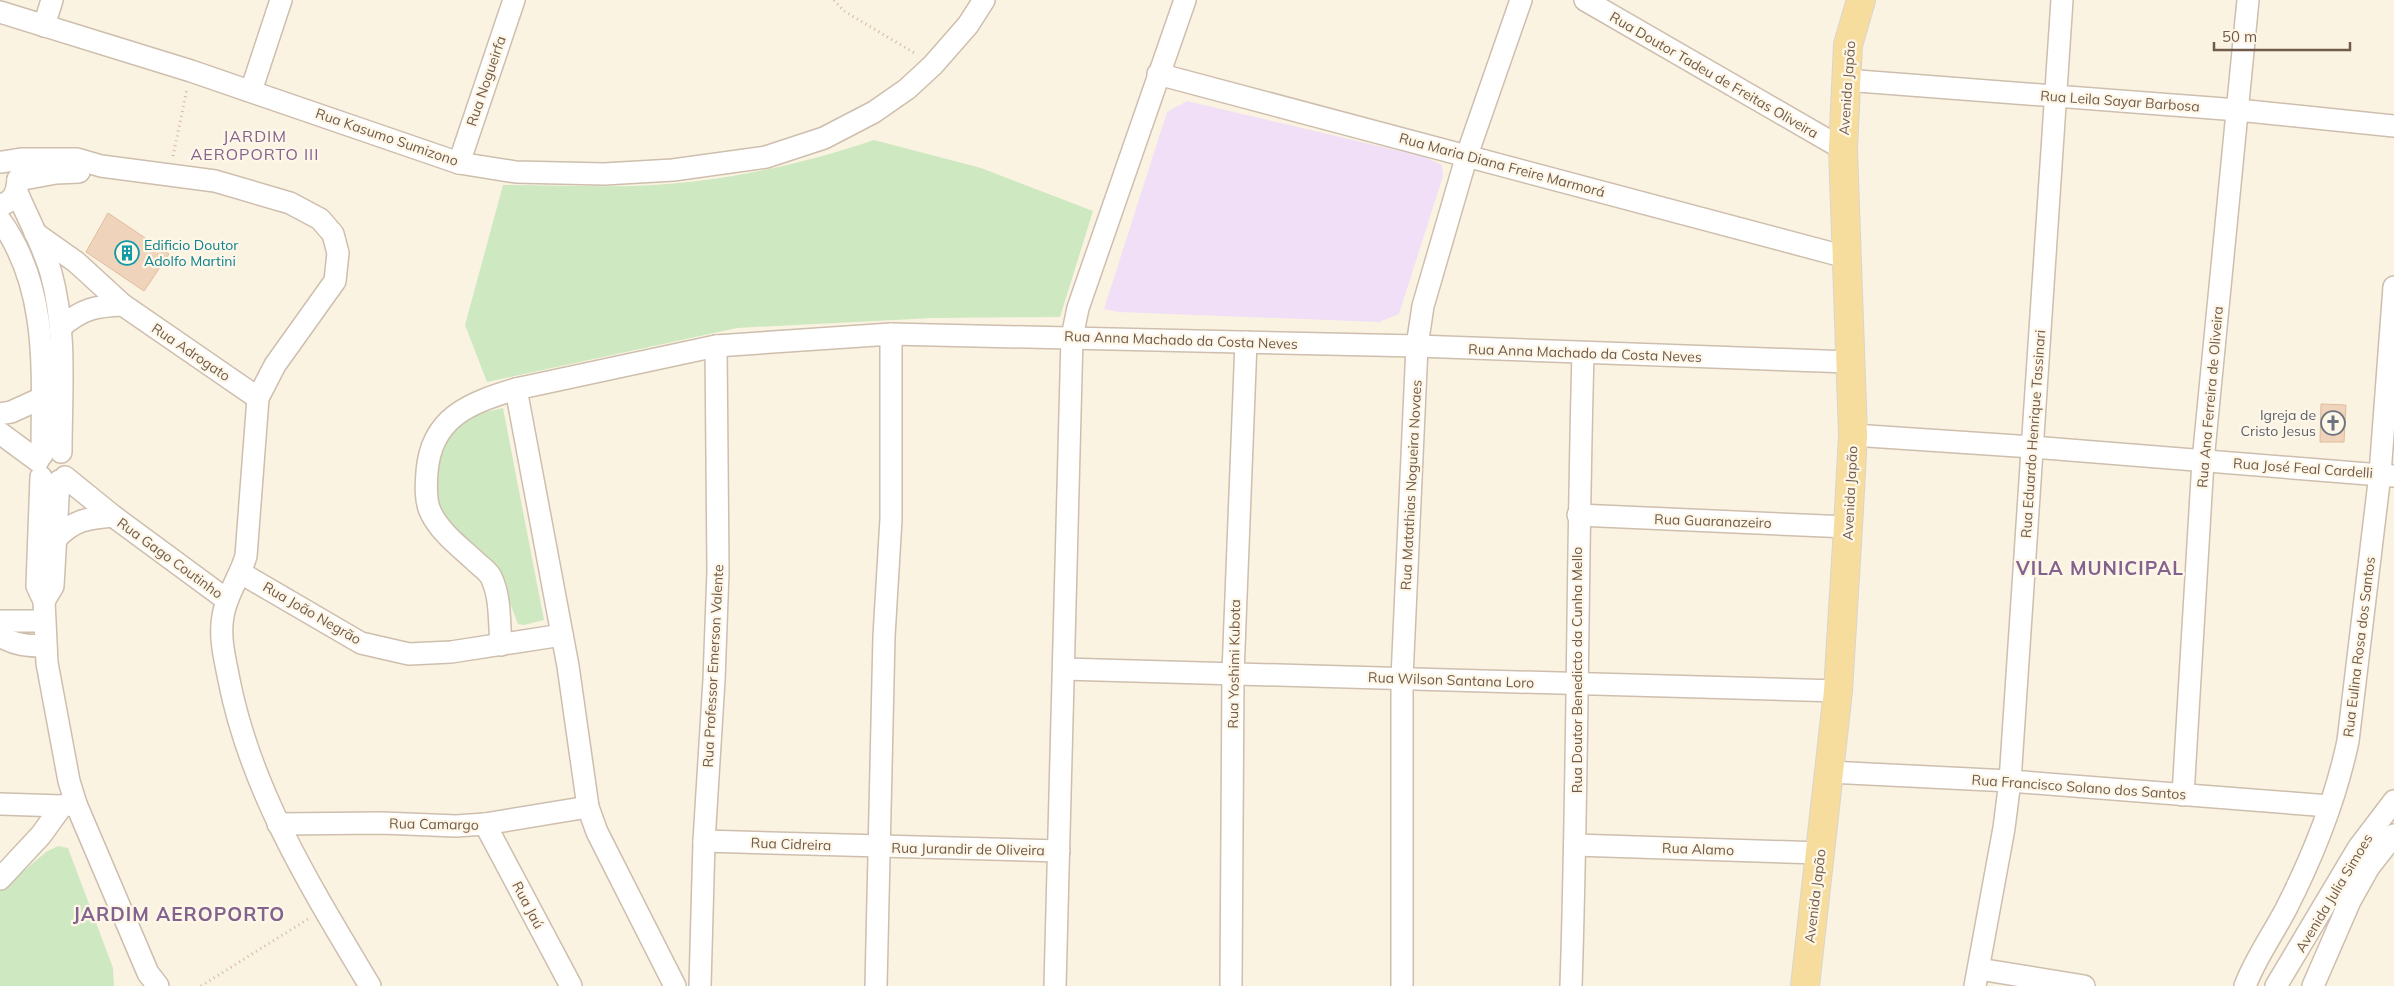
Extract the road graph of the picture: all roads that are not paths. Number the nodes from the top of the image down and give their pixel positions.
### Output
1 (52, 0) edge
2 (281, 0) edge
3 (514, 0) edge
4 (984, 0) edge
5 (1185, 0) edge
6 (1521, 0) edge
7 (1585, 0) edge
8 (1861, 0) edge
9 (2062, 0) edge
10 (2248, 0) edge
11 (0, 12) edge
12 (44, 26) junction
13 (1158, 74) junction
14 (1845, 80) junction
15 (251, 91) junction
16 (2056, 97) junction
17 (2238, 110) junction
18 (2394, 126) edge
19 (1842, 149) junction
20 (1467, 155) junction
21 (1, 162) edge
22 (459, 163) junction
23 (101, 166) junction
24 (17, 186) junction
25 (0, 205) edge
26 (0, 220) edge
27 (35, 233) junction
28 (1846, 257) junction
29 (2394, 287) edge
30 (123, 306) junction
31 (61, 328) junction
32 (891, 334) junction
33 (1072, 337) junction
34 (1246, 342) junction
35 (716, 346) junction
36 (1417, 346) junction
37 (1583, 354) junction
38 (1850, 362) junction
39 (516, 388) junction
40 (42, 398) junction
41 (258, 398) junction
42 (0, 414) edge
43 (0, 433) edge
44 (1853, 435) junction
45 (2032, 447) junction
46 (2203, 461) junction
47 (51, 467) junction
48 (2387, 475) edge
49 (1578, 515) junction
50 (113, 516) junction
51 (1848, 527) junction
52 (56, 539) junction
53 (241, 573) junction
54 (227, 600) junction
55 (44, 611) junction
56 (0, 621) edge
57 (562, 635) junction
58 (0, 636) edge
59 (501, 644) junction
60 (46, 646) junction
61 (1064, 669) junction
62 (1233, 673) junction
63 (1402, 678) junction
64 (1577, 685) junction
65 (1838, 692) junction
66 (1829, 772) junction
67 (2010, 781) junction
68 (2182, 795) junction
69 (2394, 801) edge
70 (0, 804) edge
71 (69, 805) junction
72 (2330, 806) junction
73 (588, 807) junction
74 (278, 824) junction
75 (485, 824) junction
76 (2394, 836) edge
77 (704, 841) junction
78 (1576, 846) junction
79 (878, 847) junction
80 (1058, 852) junction
81 (1820, 853) junction
82 (0, 879) edge
83 (2328, 948) junction
84 (1977, 977) edge
85 (150, 982) edge
86 (370, 986) edge
87 (571, 986) edge
88 (675, 986) edge
89 (700, 986) edge
90 (876, 986) edge
91 (1055, 986) edge
92 (1231, 986) edge
93 (1402, 986) edge
94 (1571, 986) edge
95 (1805, 986) edge
96 (2084, 986) edge
97 (2245, 986) edge
98 (2276, 986) edge
99 (2313, 986) edge
100 (2330, 986) edge

1 - 12 street
2 - 15 street
3 - 22 street, Rua Nogueirfa
4 - 22 street, Rua Kasumo Sumizono
5 - 13 street
6 - 20 street, Rua Matathias Nogueira Novaes
7 - 19 street, Rua Doutor Tadeu de Freitas Oliveira
8 - 14 main road, Avenida Japão
9 - 16 street, Rua Eduardo Henrique Tassinari
10 - 17 street, Rua Ana Ferreira de Oliveira
11 - 12 street, Rua Kasumo Sumizono
12 - 15 street, Rua Kasumo Sumizono
13 - 20 street, Rua Maria Diana Freire Marmorá
13 - 33 street
14 - 16 street, Rua Leila Sayar Barbosa
14 - 19 main road, Avenida Japão
15 - 22 street, Rua Kasumo Sumizono
16 - 17 street, Rua Leila Sayar Barbosa
16 - 45 street, Rua Eduardo Henrique Tassinari
17 - 18 street, Rua Leila Sayar Barbosa
17 - 46 street, Rua Ana Ferreira de Oliveira
19 - 28 main road, Avenida Japão
20 - 28 street, Rua Maria Diana Freire Marmorá
20 - 36 street, Rua Matathias Nogueira Novaes
21 - 23 street
21 - 24 street
23 - 24 street
23 - 41 street
24 - 25 street
24 - 27 street
26 - 40 street
27 - 30 street, Rua Adrogato
27 - 31 street
28 - 38 main road, Avenida Japão
29 - 48 street, Rua Eulina Rosa dos Santos
30 - 31 street
30 - 41 street, Rua Adrogato
31 - 47 street
32 - 33 street, Rua Anna Machado da Costa Neves
32 - 35 street, Rua Anna Machado da Costa Neves
32 - 79 street
33 - 34 street, Rua Anna Machado da Costa Neves
33 - 61 street
34 - 36 street, Rua Anna Machado da Costa Neves
34 - 62 street, Rua Yoshimi Kubota
35 - 39 street, Rua Anna Machado da Costa Neves
35 - 77 street, Rua Professor Emerson Valente
36 - 37 street, Rua Anna Machado da Costa Neves
36 - 63 street, Rua Matathias Nogueira Novaes
37 - 38 street, Rua Anna Machado da Costa Neves
37 - 49 street, Rua Doutor Benedicto da Cunha Mello
38 - 44 main road, Avenida Japão
39 - 57 street
39 - 59 street, Rua Anna Machado da Costa Neves
40 - 42 street
40 - 47 street
41 - 53 street
43 - 47 street, Rua Gago Coutinho
44 - 45 street, Rua José Feal Cardelli
44 - 51 main road, Avenida Japão
45 - 46 street, Rua José Feal Cardelli
45 - 67 street, Rua Eduardo Henrique Tassinari
46 - 48 street, Rua José Feal Cardelli
46 - 68 street, Rua Ana Ferreira de Oliveira
47 - 50 street, Rua Gago Coutinho
47 - 52 street
47 - 55 street
48 - 72 street, Rua Eulina Rosa dos Santos
49 - 51 street, Rua Guaranazeiro
49 - 64 street, Rua Doutor Benedicto da Cunha Mello
50 - 52 street, Rua Gago Coutinho
50 - 54 street, Rua Gago Coutinho
51 - 65 main road, Avenida Japão
52 - 55 street
53 - 54 street
53 - 59 street, Rua João Negrão
54 - 74 street
55 - 56 street
55 - 60 street
57 - 59 street, Rua João Negrão
57 - 73 street
58 - 60 street
60 - 71 street
61 - 62 street, Rua Wilson Santana Loro
61 - 80 street
62 - 63 street, Rua Wilson Santana Loro
62 - 92 street, Rua Yoshimi Kubota
63 - 64 street, Rua Wilson Santana Loro
63 - 93 street, Rua Matathias Nogueira Novaes
64 - 65 street, Rua Wilson Santana Loro
64 - 78 street, Rua Doutor Benedicto da Cunha Mello
65 - 66 main road, Avenida Japão
66 - 67 street, Rua Francisco Solano dos Santos
66 - 81 main road, Avenida Japão
67 - 68 street, Rua Francisco Solano dos Santos
67 - 84 street, Rua Eduardo Henrique Tassinari
68 - 72 street, Rua Francisco Solano dos Santos
69 - 98 street, Avenida Julia Simoes
70 - 71 street
71 - 82 street
71 - 85 street
72 - 97 street, Rua Eulina Rosa dos Santos
73 - 75 street, Rua Camargo
73 - 88 street
74 - 75 street, Rua Camargo
74 - 86 street
75 - 87 street, Rua Jaú
76 - 83 street
77 - 79 street, Rua Cidreira
77 - 89 street, Rua Professor Emerson Valente
78 - 81 street, Rua Alamo
78 - 94 street, Rua Doutor Benedicto da Cunha Mello
79 - 80 street, Rua Jurandir de Oliveira
79 - 90 street
80 - 91 street
81 - 95 main road, Avenida Japão
83 - 99 street
83 - 100 street
84 - 96 street

